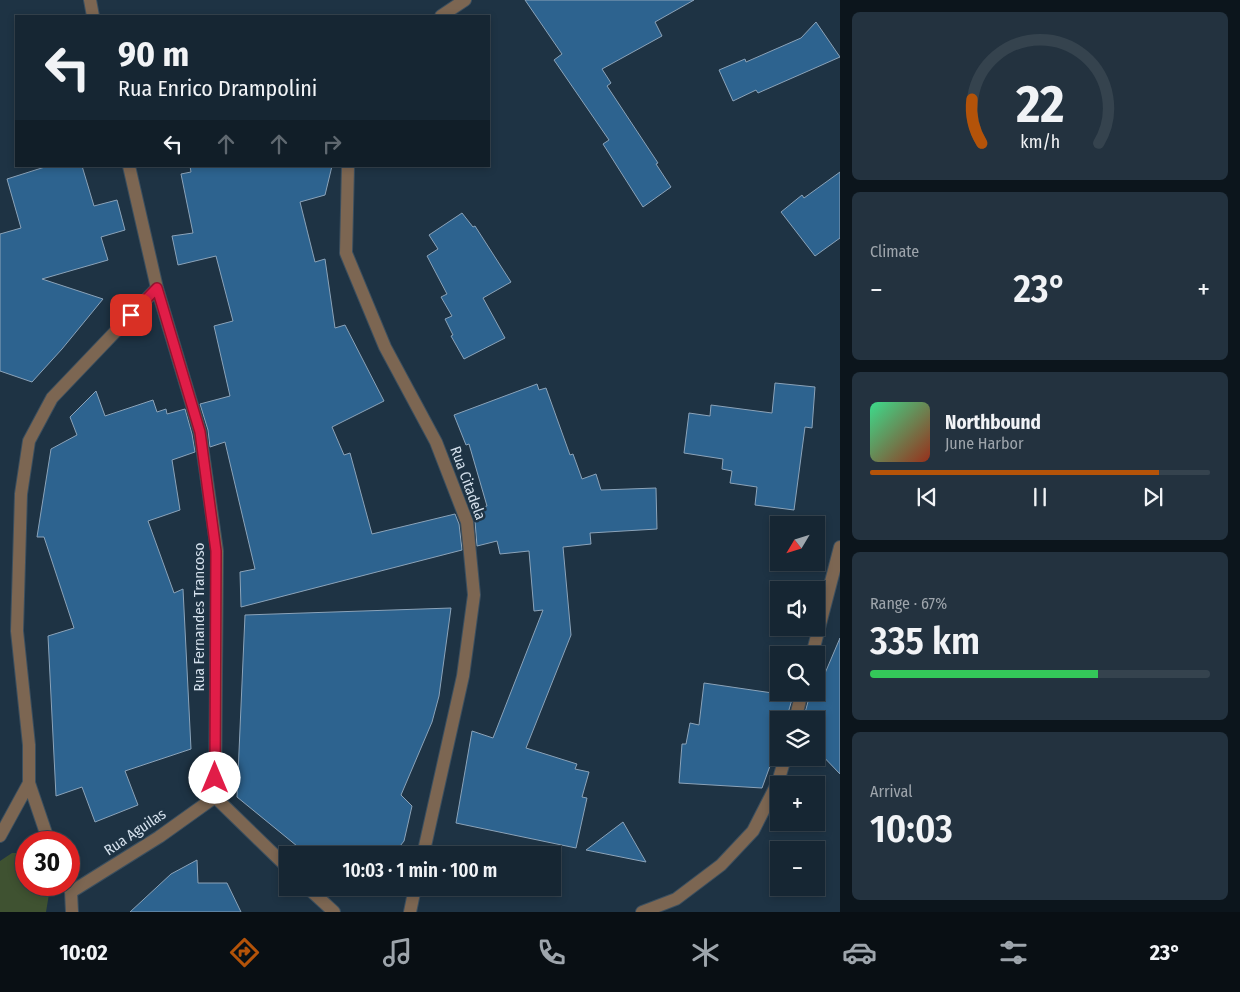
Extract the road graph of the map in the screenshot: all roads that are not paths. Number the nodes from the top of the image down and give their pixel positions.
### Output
1 (90, 0) edge
2 (465, 0) edge
3 (94, 15) edge
4 (442, 15) edge
5 (129, 167) edge
6 (348, 167) edge
7 (157, 288) junction
8 (840, 547) edge
9 (814, 646) edge
10 (782, 766) edge
11 (29, 782) junction
12 (215, 797) junction
13 (45, 831) edge
14 (0, 836) edge
15 (425, 846) edge
16 (279, 859) edge
17 (80, 883) edge
18 (71, 896) edge
19 (317, 896) edge
20 (413, 896) edge
21 (72, 912) edge
22 (334, 912) edge
23 (410, 912) edge
24 (642, 912) edge

1 - 3 street
2 - 4 street
5 - 7 street, Rua Fernandes Trancoso
6 - 15 street, Rua Citadela
7 - 11 street
7 - 12 street, Rua Fernandes Trancoso
8 - 9 street
10 - 24 street
11 - 13 street
11 - 14 street
12 - 16 street
12 - 17 street, Rua Aguilas
18 - 21 street
19 - 22 street
20 - 23 street

